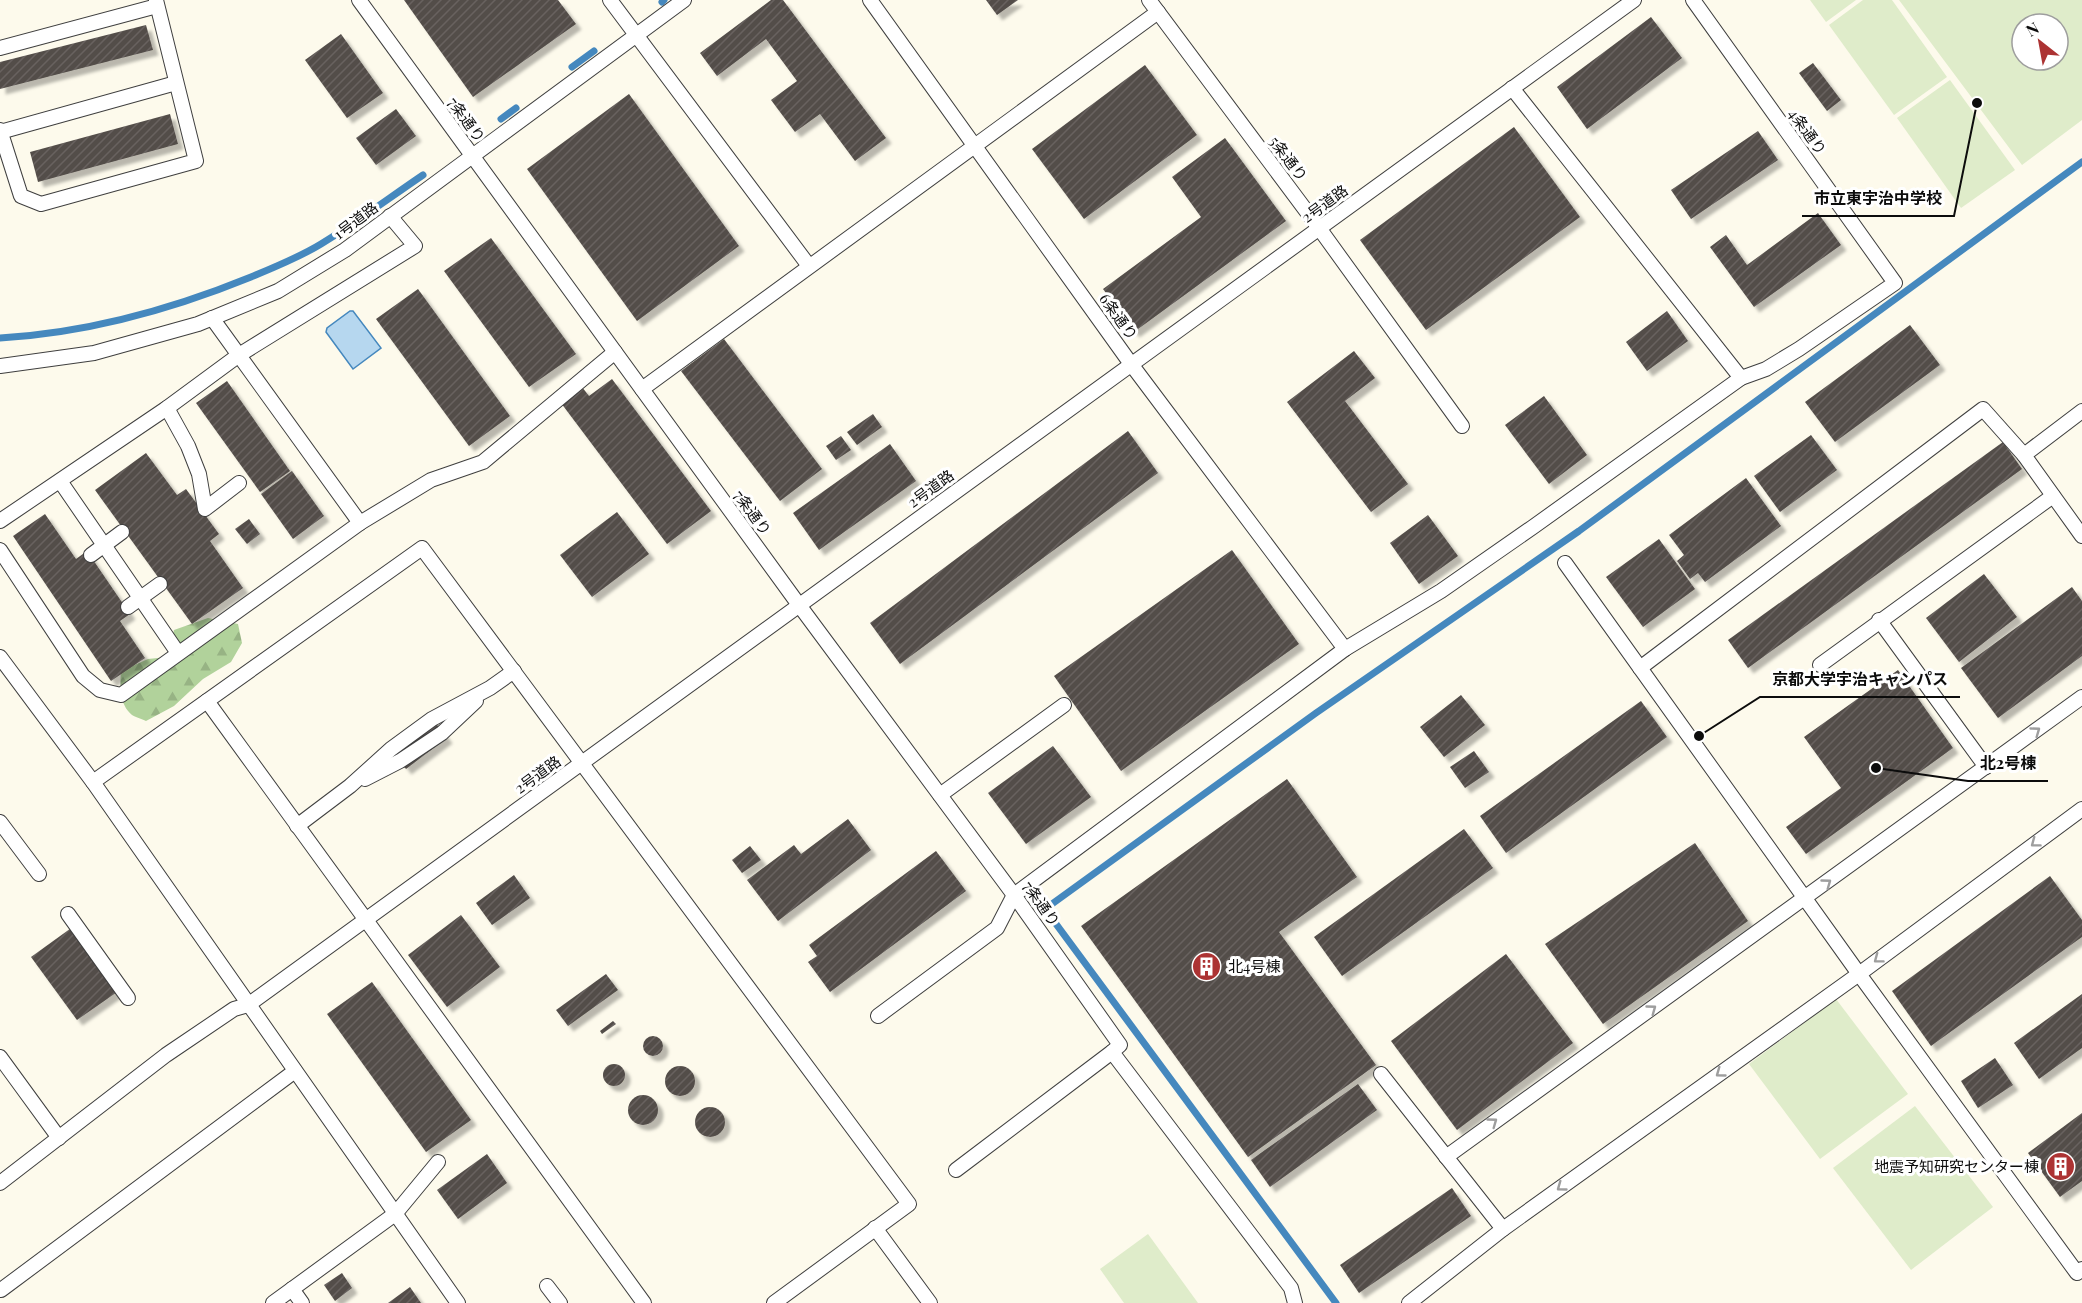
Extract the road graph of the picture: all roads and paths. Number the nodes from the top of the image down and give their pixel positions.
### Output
1 (358, 0) edge
2 (610, 0) edge
3 (684, 0) edge
4 (870, 0) edge
5 (1634, 0) edge
6 (1693, 0) edge
7 (157, 3) edge
8 (1154, 6) edge
9 (636, 35) junction
10 (0, 48) edge
11 (176, 82) junction
12 (1512, 88) junction
13 (0, 131) edge
14 (974, 145) junction
15 (472, 156) junction
16 (390, 216) junction
17 (1319, 228) junction
18 (809, 266) junction
19 (212, 318) junction
20 (615, 352) junction
21 (239, 355) junction
22 (1131, 364) junction
23 (0, 366) edge
24 (1741, 378) junction
25 (642, 389) junction
26 (167, 408) junction
27 (2082, 411) edge
28 (1462, 426) dead end
29 (2024, 454) junction
30 (60, 481) junction
31 (239, 483) dead end
32 (2053, 496) junction
33 (0, 521) edge
34 (360, 523) junction
35 (122, 532) dead end
36 (2082, 537) edge
37 (105, 544) junction
38 (0, 550) edge
39 (91, 555) dead end
40 (1565, 563) dead end
41 (160, 584) dead end
42 (140, 597) junction
43 (799, 604) junction
44 (128, 607) dead end
45 (1880, 620) junction
46 (1345, 649) junction
47 (178, 653) junction
48 (0, 657) edge
49 (1820, 664) dead end
50 (1640, 668) junction
51 (514, 671) junction
52 (2082, 698) edge
53 (207, 701) junction
54 (1064, 705) dead end
55 (583, 763) junction
56 (1986, 767) junction
57 (93, 783) junction
58 (940, 795) junction
59 (2082, 809) edge
60 (1, 825) edge
61 (297, 826) junction
62 (39, 874) dead end
63 (1014, 895) junction
64 (1806, 898) junction
65 (68, 914) dead end
66 (366, 921) junction
67 (1858, 974) junction
68 (128, 998) dead end
69 (248, 1005) junction
70 (878, 1016) dead end
71 (1116, 1048) junction
72 (0, 1057) edge
73 (295, 1071) junction
74 (1381, 1074) dead end
75 (59, 1138) junction
76 (1446, 1156) junction
77 (438, 1162) dead end
78 (956, 1170) dead end
79 (0, 1183) edge
80 (395, 1214) junction
81 (875, 1228) junction
82 (1503, 1229) junction
83 (2082, 1269) edge
84 (548, 1286) dead end
85 (292, 1289) junction
86 (1, 1290) edge
87 (273, 1303) edge
88 (302, 1303) edge
89 (458, 1303) edge
90 (560, 1303) edge
91 (644, 1303) edge
92 (774, 1303) edge
93 (930, 1303) edge
94 (1295, 1303) edge
95 (1409, 1303) edge

1 - 15 lane, 7条通り
2 - 9 lane
3 - 9 lane, 1号道路
4 - 14 lane, 6条通り
5 - 12 lane, 2号道路
6 - 24 lane, 4条通り
7 - 10 lane
7 - 11 lane
8 - 14 lane
8 - 17 lane, 5条通り
9 - 15 lane, 1号道路
9 - 18 lane
11 - 13 lane
11 - 13 lane
12 - 17 lane, 2号道路
12 - 24 lane
14 - 18 lane
14 - 22 lane, 6条通り
15 - 16 lane, 1号道路
15 - 20 lane, 7条通り
16 - 19 lane, 1号道路
16 - 21 lane
17 - 22 lane, 2号道路
17 - 28 lane, 5条通り
18 - 25 lane
19 - 21 lane
19 - 23 lane, 1号道路
20 - 25 lane, 7条通り
20 - 34 lane
21 - 26 lane
21 - 34 lane
22 - 43 lane, 2号道路
22 - 46 lane, 6条通り
24 - 46 lane
25 - 43 lane, 7条通り
26 - 30 lane
26 - 31 lane
27 - 29 lane
29 - 32 lane
29 - 50 lane
30 - 33 lane
30 - 37 lane
32 - 36 lane
32 - 45 lane
34 - 47 lane
35 - 37 lane
37 - 39 lane
37 - 42 lane
38 - 47 lane
40 - 50 lane
41 - 42 lane
42 - 44 lane
42 - 47 lane
43 - 55 lane, 2号道路
43 - 58 lane, 7条通り
45 - 49 lane
45 - 56 lane
46 - 63 lane
48 - 57 lane
50 - 64 lane
51 - 53 lane
51 - 55 lane
51 - 61 lane
56 -> 52 lane
53 - 57 lane
53 - 61 lane
54 - 58 lane
55 - 66 lane, 2号道路
55 - 81 lane
64 -> 56 lane
57 - 69 lane
58 - 63 lane, 7条通り
59 -> 67 lane
60 - 62 lane
61 - 66 lane
63 - 70 lane
63 - 71 lane, 7条通り
64 - 67 lane
76 -> 64 lane
65 - 68 lane
66 - 69 lane, 2号道路
66 - 91 lane
67 -> 82 lane
67 - 83 lane
69 - 73 lane
69 - 75 lane, 2号道路
71 - 78 lane
71 - 94 lane, 7条通り
72 - 75 lane
73 - 80 lane
73 - 86 lane
74 - 76 lane
75 - 79 lane, 2号道路
76 - 82 lane
77 - 80 lane
80 - 85 lane
80 - 89 lane
81 - 92 lane
81 - 93 lane
82 - 95 lane
84 - 90 lane
85 - 87 lane
85 - 88 lane

